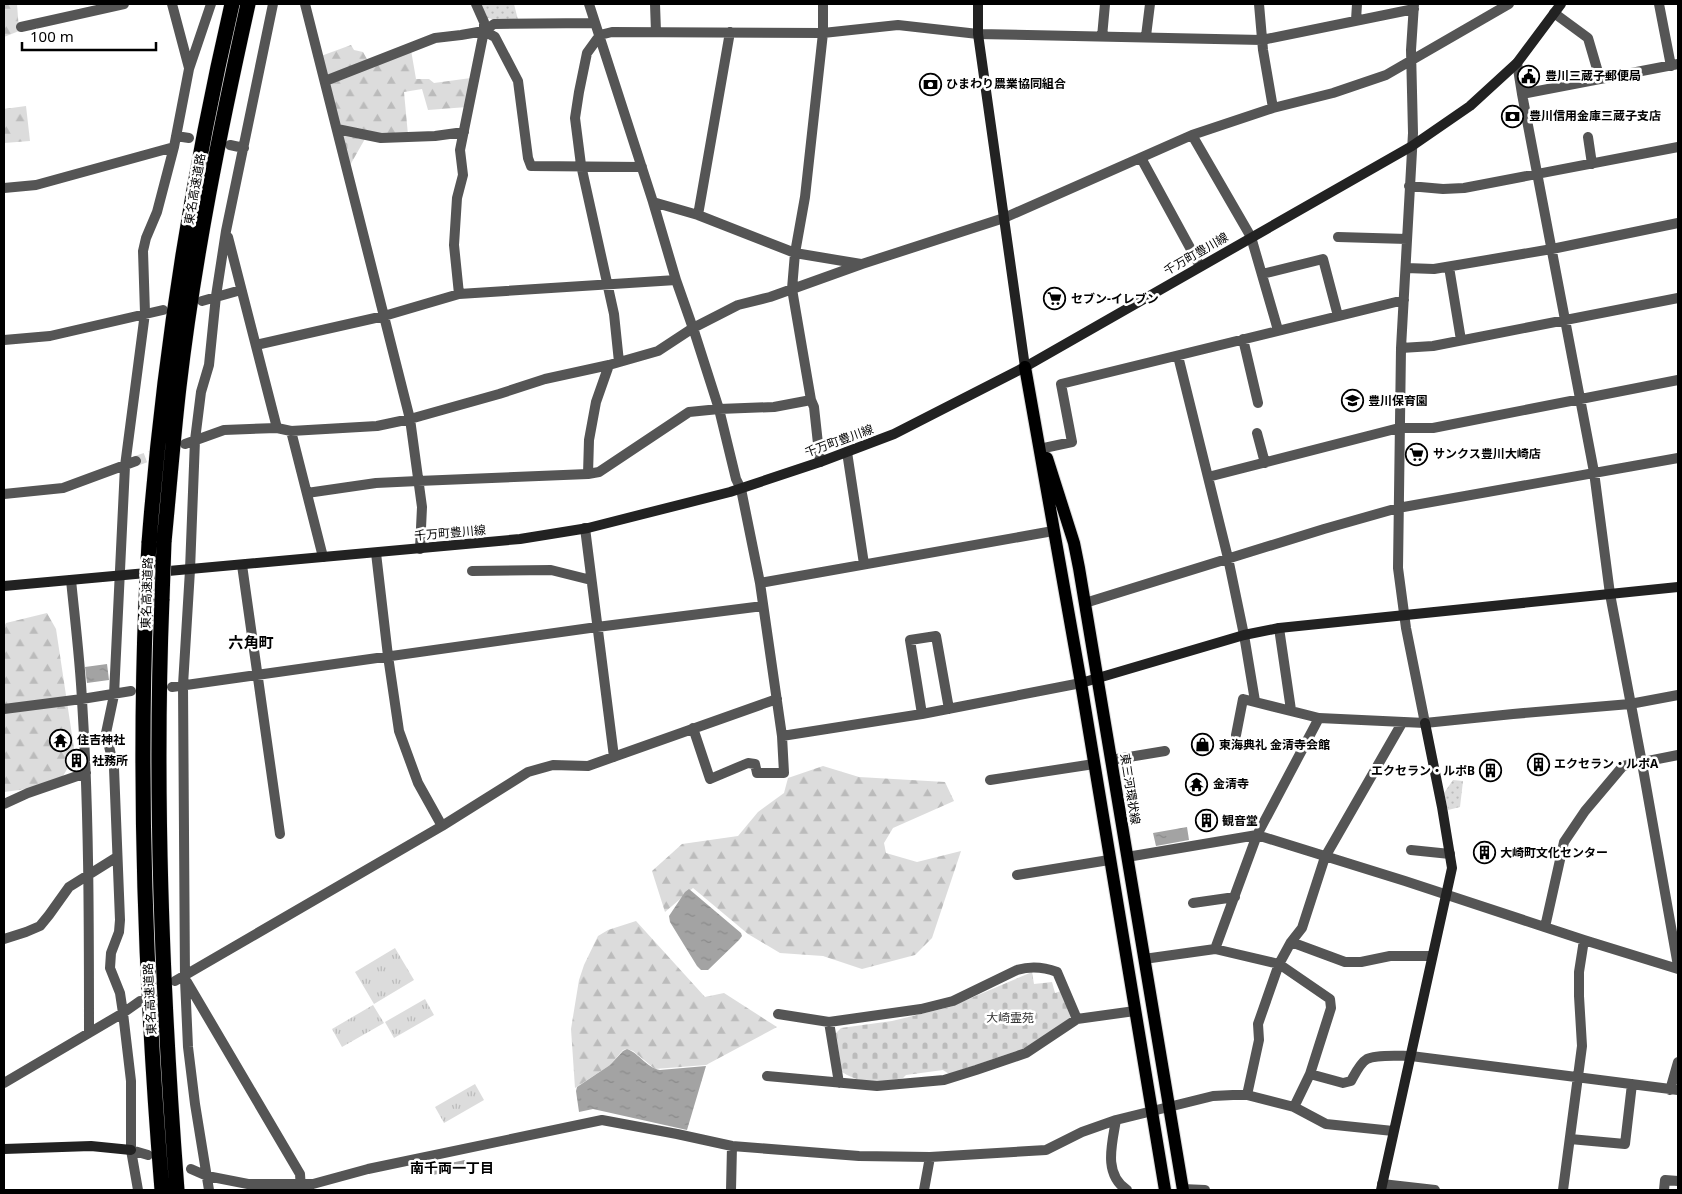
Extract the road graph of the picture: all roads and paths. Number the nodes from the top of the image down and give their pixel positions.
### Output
1 (124, 4) edge
2 (172, 4) edge
3 (210, 4) edge
4 (232, 4) edge
5 (248, 4) edge
6 (273, 4) edge
7 (305, 4) edge
8 (476, 4) edge
9 (589, 4) edge
10 (655, 4) edge
11 (823, 4) edge
12 (978, 4) edge
13 (1105, 4) edge
14 (1150, 4) edge
15 (1259, 4) edge
16 (1357, 4) edge
17 (1509, 4) edge
18 (1561, 4) edge
19 (1659, 4) edge
20 (1414, 6) edge
21 (1554, 13) junction
22 (1356, 20) junction
23 (595, 23) junction
24 (22, 27) dead end
25 (484, 31) junction
26 (656, 32) junction
27 (730, 32) junction
28 (823, 33) junction
29 (978, 34) junction
30 (600, 35) junction
31 (1146, 36) junction
32 (1102, 37) junction
33 (1262, 40) junction
34 (1411, 61) junction
35 (1517, 63) junction
36 (1674, 65) edge
37 (189, 69) junction
38 (1600, 80) junction
39 (325, 82) junction
40 (1522, 94) junction
41 (1273, 108) junction
42 (337, 128) junction
43 (464, 132) junction
44 (1192, 135) junction
45 (176, 136) junction
46 (1588, 137) dead end
47 (189, 138) dead end
48 (230, 146) dead end
49 (1412, 146) junction
50 (174, 147) junction
51 (1678, 147) edge
52 (244, 148) junction
53 (1141, 158) junction
54 (1592, 164) junction
55 (580, 165) junction
56 (642, 167) junction
57 (1538, 174) junction
58 (1409, 186) junction
59 (4, 188) edge
60 (653, 202) junction
61 (698, 215) junction
62 (1004, 218) junction
63 (1678, 223) edge
64 (226, 231) junction
65 (1251, 237) junction
66 (1338, 237) dead end
67 (1407, 239) junction
68 (1552, 249) junction
69 (795, 253) junction
70 (862, 264) junction
71 (1200, 266) junction
72 (1448, 267) junction
73 (1406, 268) junction
74 (1262, 274) junction
75 (676, 280) junction
76 (608, 284) junction
77 (792, 289) junction
78 (241, 290) junction
79 (459, 294) junction
80 (216, 296) junction
81 (1678, 298) edge
82 (1404, 300) junction
83 (202, 301) dead end
84 (163, 310) dead end
85 (145, 313) junction
86 (384, 316) junction
87 (1338, 316) junction
88 (1565, 319) junction
89 (693, 328) junction
90 (1278, 330) junction
91 (1243, 339) junction
92 (4, 340) edge
93 (1461, 340) junction
94 (256, 345) junction
95 (1401, 348) junction
96 (1178, 356) junction
97 (614, 363) junction
98 (1025, 367) junction
99 (1678, 380) edge
100 (1030, 398) junction
101 (812, 400) junction
102 (1580, 400) junction
103 (1258, 403) dead end
104 (719, 409) junction
105 (410, 419) junction
106 (277, 428) junction
107 (1399, 428) junction
108 (291, 431) junction
109 (1257, 433) dead end
110 (190, 442) junction
111 (1044, 448) junction
112 (847, 452) junction
113 (1678, 458) edge
114 (136, 461) tunnel mouth
115 (820, 462) junction
116 (1265, 463) junction
117 (125, 466) junction
118 (1594, 472) junction
119 (588, 474) junction
120 (1208, 477) junction
121 (418, 481) junction
122 (741, 489) junction
123 (307, 493) junction
124 (4, 494) edge
125 (1398, 508) junction
126 (585, 528) junction
127 (1053, 531) junction
128 (157, 543) junction
129 (420, 549) junction
130 (376, 553) junction
131 (323, 557) junction
132 (1228, 558) junction
133 (864, 564) junction
134 (242, 565) junction
135 (190, 570) junction
136 (472, 571) dead end
137 (119, 576) junction
138 (72, 580) junction
139 (591, 580) junction
140 (760, 583) junction
141 (4, 586) edge
142 (1678, 587) edge
143 (1610, 594) junction
144 (1085, 602) junction
145 (763, 606) junction
146 (1404, 614) junction
147 (597, 627) junction
148 (1279, 628) junction
149 (1244, 635) junction
150 (388, 656) junction
151 (258, 674) junction
152 (1097, 678) junction
153 (1081, 683) junction
154 (177, 686) junction
155 (131, 691) dead end
156 (1678, 694) edge
157 (114, 695) junction
158 (82, 699) junction
159 (776, 699) junction
160 (1254, 701) junction
161 (1630, 704) junction
162 (4, 709) edge
163 (949, 709) junction
164 (1291, 710) junction
165 (922, 714) junction
166 (1319, 718) junction
167 (1402, 722) junction
168 (1425, 724) junction
169 (693, 728) junction
170 (1236, 735) dead end
171 (782, 736) junction
172 (1165, 751) dead end
173 (1678, 755) edge
174 (614, 757) junction
175 (1111, 760) junction
176 (1642, 763) junction
177 (1094, 764) junction
178 (86, 772) junction
179 (990, 780) dead end
180 (4, 804) edge
181 (442, 826) junction
182 (280, 834) dead end
183 (1257, 835) junction
184 (1411, 850) dead end
185 (1450, 854) junction
186 (117, 856) junction
187 (1127, 857) junction
188 (1325, 857) junction
189 (1110, 860) junction
190 (89, 873) junction
191 (1017, 874) dead end
192 (1446, 895) junction
193 (1235, 897) junction
194 (1193, 903) dead end
195 (1545, 927) junction
196 (4, 939) edge
197 (1584, 940) junction
198 (1291, 942) junction
199 (1216, 949) junction
200 (1432, 956) junction
201 (1144, 959) junction
202 (1278, 964) junction
203 (1678, 967) edge
204 (182, 978) junction
205 (140, 1001) dead end
206 (1135, 1011) junction
207 (123, 1013) junction
208 (778, 1014) dead end
209 (1077, 1019) junction
210 (829, 1022) junction
211 (90, 1033) junction
212 (1411, 1056) junction
213 (1678, 1062) edge
214 (1310, 1074) junction
215 (767, 1076) dead end
216 (1579, 1076) junction
217 (839, 1083) junction
218 (4, 1084) edge
219 (1632, 1084) junction
220 (1674, 1090) edge
221 (1247, 1096) junction
222 (1168, 1107) junction
223 (1294, 1107) junction
224 (1151, 1111) junction
225 (1116, 1120) junction
226 (1393, 1131) junction
227 (1570, 1139) junction
228 (732, 1146) junction
229 (4, 1149) edge
230 (131, 1150) junction
231 (148, 1155) dead end
232 (930, 1157) junction
233 (191, 1169) dead end
234 (206, 1176) junction
235 (1678, 1181) edge
236 (1115, 1186) edge
237 (301, 1187) edge
238 (1382, 1187) edge
239 (1182, 1189) edge
240 (138, 1190) edge
241 (162, 1190) edge
242 (177, 1190) edge
243 (209, 1190) edge
244 (731, 1190) edge
245 (924, 1190) edge
246 (1127, 1190) edge
247 (1164, 1190) edge
248 (1205, 1190) edge
249 (1435, 1190) edge
250 (1563, 1190) edge
251 (1664, 1190) edge

1 - 24 street
2 - 37 street
3 - 37 street
4 - 128 highway, 東名高速道路
5 - 128 highway, 東名高速道路
6 - 52 street
7 - 39 street
8 - 25 street
9 - 23 street
10 - 26 street
11 - 28 street
12 - 29 main road
13 - 32 street
14 - 31 street
15 - 33 street
16 - 22 street
17 - 34 street
18 - 21 main road, 千万町豊川線
19 - 36 street
20 - 22 street
20 - 34 street
21 - 35 main road, 千万町豊川線
21 - 38 street
22 - 33 street
23 - 25 street
23 - 30 street
25 - 39 street
25 - 43 street
25 - 55 street
26 - 27 street
26 - 30 street
27 - 28 street
27 - 61 street
28 - 29 street
28 - 69 street
29 - 32 street
29 - 62 main road
30 - 55 street
30 - 56 street
31 - 32 street
31 - 33 street
33 - 41 street
34 - 41 street
34 - 49 street
35 - 40 street
35 - 49 main road, 千万町豊川線
36 - 38 street
37 - 45 street
38 - 40 street
39 - 42 street
40 - 57 street
41 - 44 street
42 - 43 street
42 - 86 street
43 - 79 street
44 - 53 street
44 - 65 street
45 - 47 street
45 - 50 street
46 - 54 street
48 - 52 street
49 - 58 street
49 - 65 main road, 千万町豊川線
50 - 59 street
50 - 85 street
51 - 54 street
52 - 64 street
53 - 62 street
53 - 71 street
54 - 57 street
55 - 56 street
55 - 76 street
56 - 60 street
57 - 58 street
57 - 68 street
58 - 67 street
60 - 61 street
60 - 75 street
61 - 69 street
62 - 70 street
62 - 98 main road
63 - 68 street
64 - 78 street
64 - 80 street
65 - 71 main road, 千万町豊川線
65 - 74 street
66 - 67 street
67 - 73 street
68 - 72 street
68 - 88 street
69 - 70 street
69 - 77 street
70 - 77 street
71 - 98 main road, 千万町豊川線
72 - 73 street
72 - 93 street
73 - 82 street
74 - 87 street
74 - 90 street
75 - 76 street
75 - 89 street
76 - 79 street
76 - 97 street
77 - 89 street
77 - 101 street
78 - 80 street
78 - 94 street
79 - 86 street
80 - 83 street
80 - 110 street
81 - 88 street
82 - 87 street
82 - 95 street
84 - 85 street
85 - 92 street
85 - 117 street
86 - 94 street
86 - 105 street
87 - 90 street
88 - 93 street
88 - 102 street
89 - 97 street
89 - 104 street
90 - 91 street
91 - 96 street
91 - 103 street
93 - 95 street
94 - 106 street
95 - 107 street
96 - 111 street
96 - 120 street
97 - 105 street
97 - 119 street
98 - 100 main road, 東三河環状線
98 - 112 main road, 千万町豊川線
99 - 102 street
100 - 111 main road, 東三河環状線
100 - 127 main road, 東三河環状線
101 - 104 street
101 - 115 street
102 - 107 street
102 - 118 street
104 - 119 street
104 - 122 street
105 - 108 street
105 - 121 street
106 - 108 street
106 - 110 street
107 - 116 street
107 - 125 street
108 - 123 street
109 - 116 street
110 - 135 street
111 - 144 main road, 東三河環状線
112 - 115 main road, 千万町豊川線
112 - 133 street
113 - 118 street
114 - 117 street
115 - 122 main road, 千万町豊川線
116 - 120 street
117 - 124 street
117 - 137 street
118 - 125 street
118 - 143 street
119 - 121 street
120 - 132 street
121 - 123 street
121 - 129 street
122 - 126 main road, 千万町豊川線
122 - 140 street
123 - 131 street
125 - 132 street
125 - 146 street
126 - 129 main road, 千万町豊川線
126 - 139 street
127 - 133 street
127 - 153 main road, 東三河環状線
128 - 241 highway, 東名高速道路, bridge
128 - 242 highway, 東名高速道路, bridge
129 - 130 main road, 千万町豊川線
130 - 131 main road, 千万町豊川線
130 - 150 street
131 - 134 main road, 千万町豊川線
132 - 144 street
132 - 149 street
133 - 140 street
134 - 135 main road, 千万町豊川線
134 - 151 street
135 - 137 main road, 千万町豊川線
135 - 154 street
136 - 139 street
137 - 138 main road, 千万町豊川線
137 - 157 street
138 - 141 main road, 千万町豊川線
138 - 158 street
139 - 147 street
140 - 145 street
142 - 143 main road
143 - 146 main road
143 - 161 street
144 - 152 main road, 東三河環状線
145 - 147 street
145 - 159 street
146 - 148 main road
146 - 168 street
147 - 150 street
147 - 174 street
148 - 149 main road
148 - 164 street
149 - 152 main road
149 - 160 street
150 - 151 street
150 - 181 street
151 - 154 street
151 - 182 street
152 - 153 main road
152 - 175 main road, 東三河環状線
153 - 163 street
153 - 177 main road, 東三河環状線
154 - 204 street
155 - 157 street
156 - 161 street
157 - 158 street
157 - 186 street
158 - 162 street
158 - 178 street
159 - 169 street
159 - 171 street
160 - 164 street
160 - 170 street
161 - 168 street
161 - 176 street
163 - 165 street
163 - 165 street
164 - 166 street
165 - 171 street
166 - 167 street
166 - 183 street
167 - 168 street
167 - 188 street
168 - 185 main road
169 - 171 street
169 - 174 street
172 - 175 street
173 - 176 street
174 - 181 street
175 - 187 main road, 東三河環状線
176 - 195 street
176 - 203 street
177 - 179 street
177 - 189 main road, 東三河環状線
178 - 180 street
178 - 190 street
181 - 204 street
183 - 187 street
183 - 188 street
183 - 193 street
184 - 185 street
185 - 192 main road
186 - 190 street
186 - 207 street
187 - 201 main road, 東三河環状線
188 - 192 street
188 - 198 street
189 - 191 street
189 - 206 main road, 東三河環状線
190 - 196 street
190 - 211 street
192 - 195 street
192 - 200 main road
193 - 194 street
193 - 199 street
195 - 197 street
197 - 203 street
197 - 216 street
198 - 200 street
198 - 202 street
199 - 201 street
199 - 202 street
200 - 212 main road
201 - 222 main road, 東三河環状線
202 - 214 street
202 - 221 street
204 - 234 street
204 - 237 street
205 - 207 street
206 - 209 street
206 - 224 main road, 東三河環状線
207 - 211 street
207 - 230 street
208 - 210 street
209 - 210 street
209 - 217 street
210 - 217 street
211 - 218 street
212 - 214 street
212 - 216 street
212 - 226 main road
213 - 220 street
214 - 223 street
215 - 217 street
216 - 219 street
216 - 227 street
219 - 220 street
219 - 227 street
221 - 222 street
221 - 223 street
222 - 224 street
222 - 239 main road, 東三河環状線
223 - 226 street
224 - 225 street
224 - 247 main road, 東三河環状線
225 - 232 street
225 - 236 street
226 - 238 main road
227 - 250 street
228 - 232 street
228 - 237 street
228 - 244 street
229 - 230 main road
230 - 231 street
230 - 240 street
232 - 245 street
233 - 234 street
234 - 237 street
234 - 243 street
235 - 251 street
236 - 246 street
238 - 249 street
239 - 248 street

